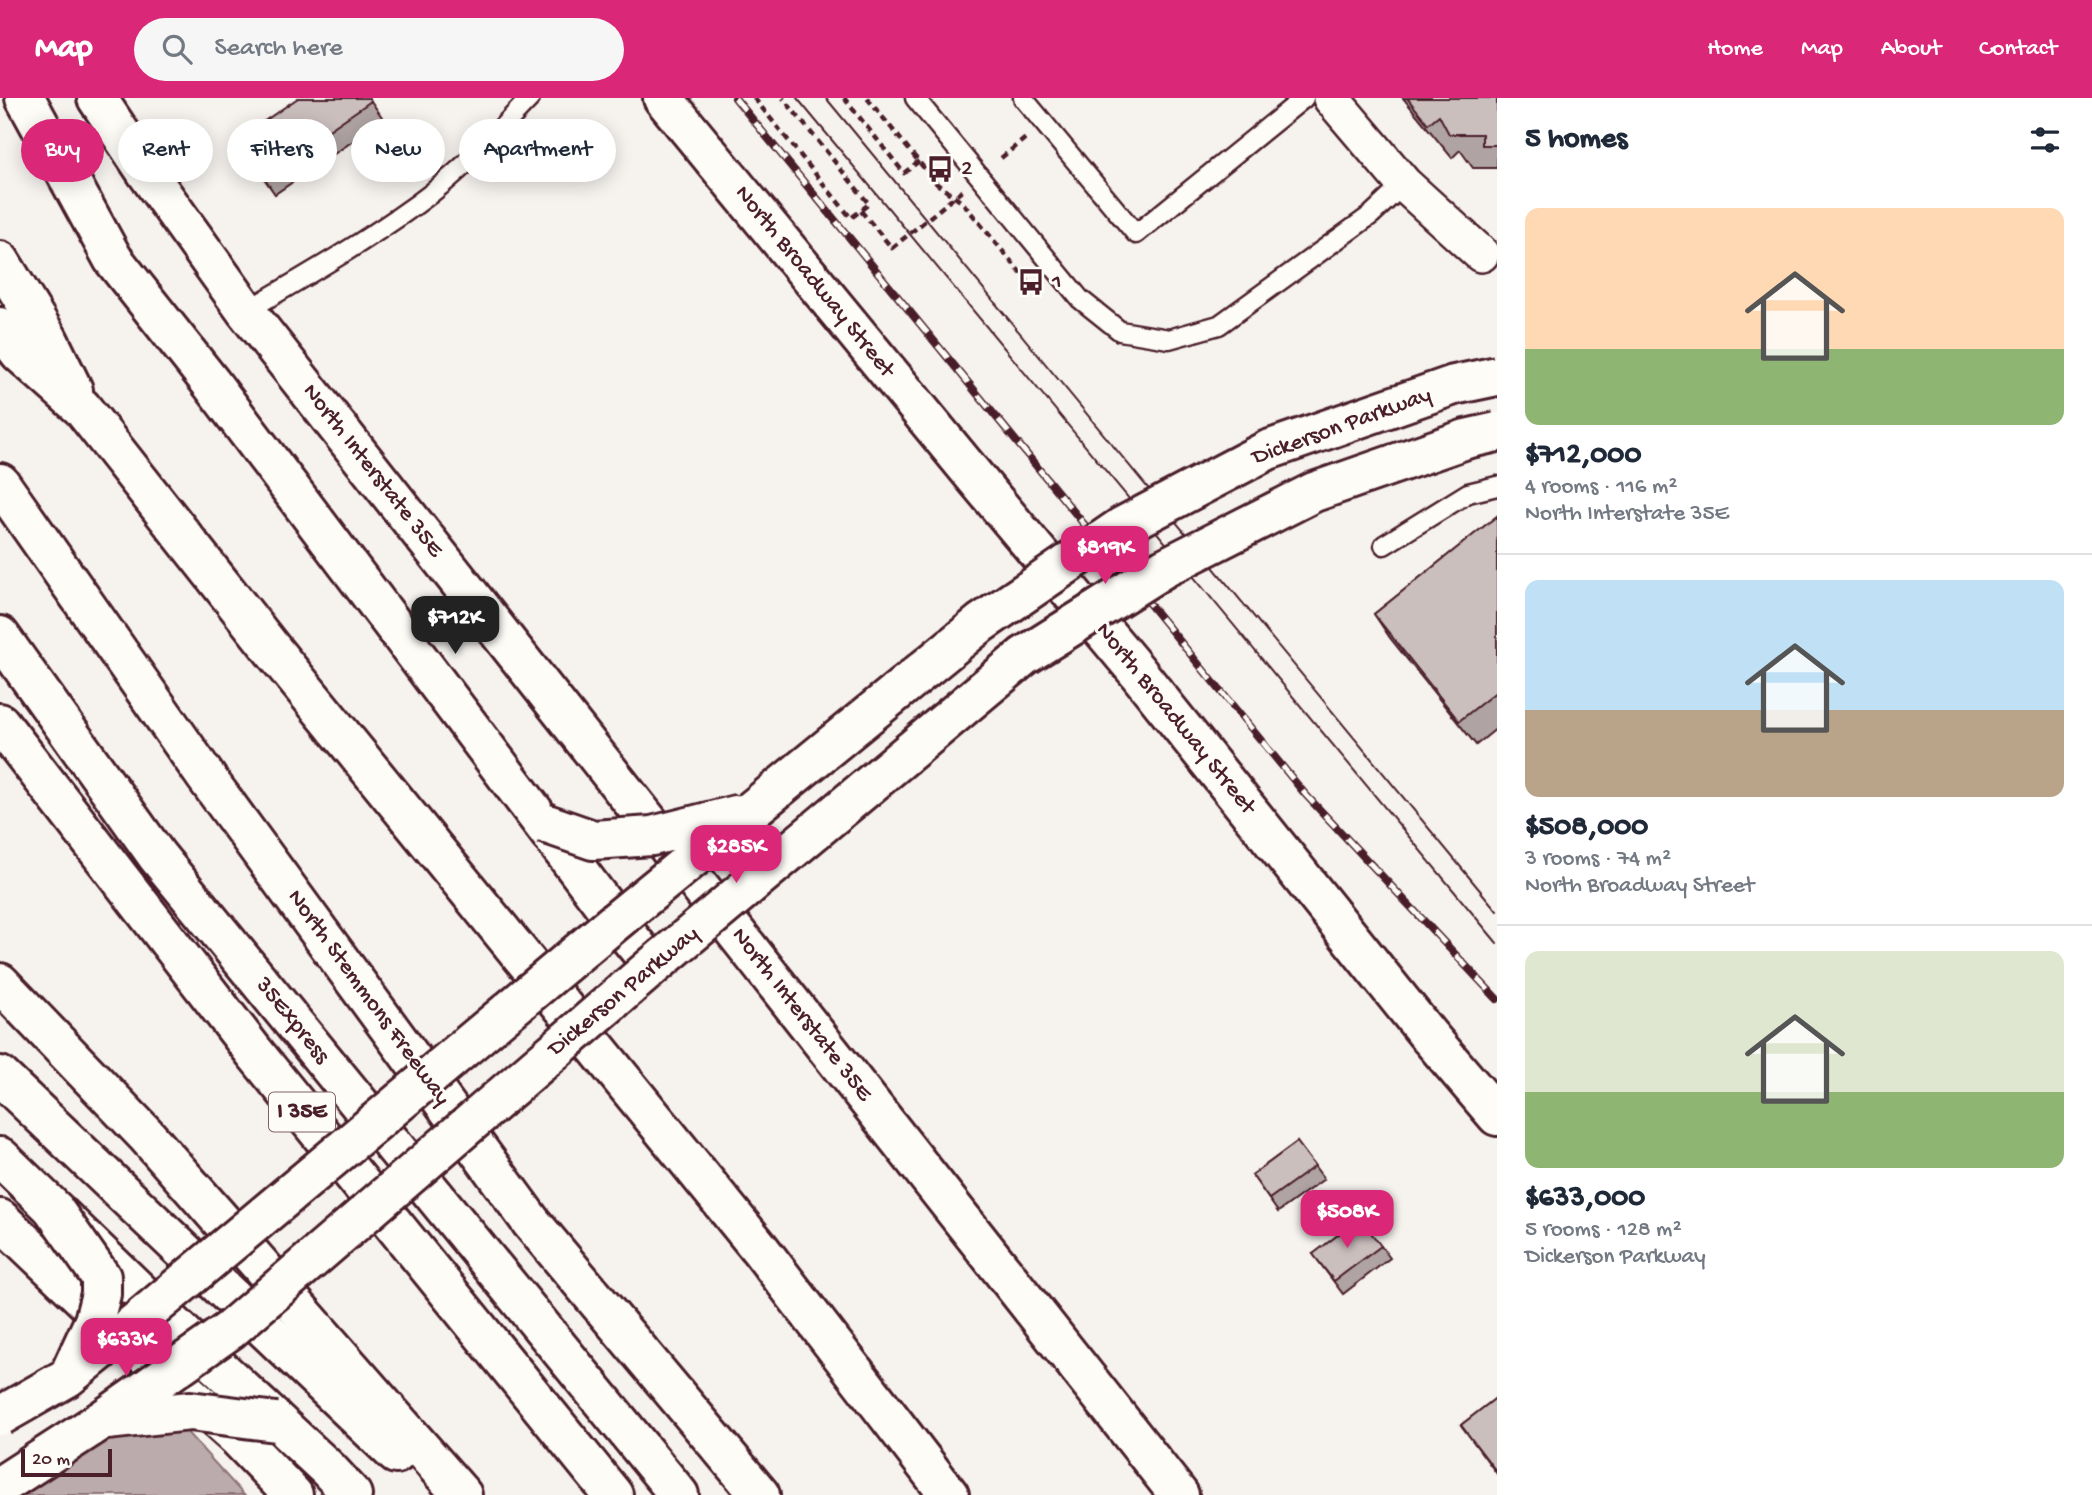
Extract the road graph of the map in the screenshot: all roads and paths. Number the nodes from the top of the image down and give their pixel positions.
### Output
1 (26, 98) edge
2 (97, 98) edge
3 (530, 98) edge
4 (663, 98) edge
5 (754, 98) edge
6 (783, 98) edge
7 (844, 98) edge
8 (867, 98) edge
9 (915, 98) edge
10 (1023, 98) edge
11 (1304, 98) edge
12 (1331, 98) edge
13 (1044, 123) junction
14 (1001, 158) dead end
15 (919, 161) junction
16 (1405, 184) junction
17 (964, 189) dead end
18 (954, 197) junction
19 (861, 211) junction
20 (1481, 254) dead end
21 (0, 261) edge
22 (1029, 283) dead end
23 (246, 311) junction
24 (0, 327) edge
25 (1497, 376) edge
26 (82, 408) junction
27 (1497, 432) edge
28 (0, 483) edge
29 (1497, 486) edge
30 (1384, 545) dead end
31 (0, 636) edge
32 (0, 723) edge
33 (749, 812) junction
34 (544, 823) junction
35 (616, 920) junction
36 (653, 966) junction
37 (0, 983) edge
38 (0, 1076) edge
39 (1497, 1116) edge
40 (7, 1163) edge
41 (54, 1210) junction
42 (0, 1219) edge
43 (155, 1307) junction
44 (201, 1351) junction
45 (68, 1377) junction
46 (0, 1416) edge
47 (102, 1420) junction
48 (276, 1422) junction
49 (340, 1482) edge
50 (0, 1486) edge
51 (678, 1494) edge
52 (293, 1495) edge
53 (439, 1495) edge
54 (462, 1495) edge
55 (613, 1495) edge
56 (760, 1495) edge
57 (948, 1495) edge
58 (1179, 1495) edge

1 - 34 main road
2 - 23 main road, North Interstate 35E
3 - 23 lane
4 - 39 main road, North Broadway Street
5 - 19 path
6 - 19 path
7 - 15 path
8 - 15 path
9 - 16 lane
10 - 13 lane
11 - 13 lane
12 - 16 street
13 - 14 path
15 - 18 path
16 - 20 street
17 - 18 path
18 - 19 path
18 - 22 path
21 - 26 main road
23 - 58 main road, North Interstate 35E
24 - 26 main road
25 - 33 main road, Dickerson Parkway, bridge
26 - 57 main road
27 - 36 main road, Dickerson Parkway, bridge
28 - 56 main road, North Stemmons Freeway
29 - 30 lane
31 - 51 main road, 35Express
32 - 55 main road, I 35E
33 - 34 main road, bridge
33 - 35 main road, Dickerson Parkway, bridge
34 - 35 main road
35 - 36 main road
35 - 43 main road, Dickerson Parkway, bridge
36 - 44 main road, Dickerson Parkway, bridge
37 - 54 main road
38 - 53 main road
40 - 41 main road
41 - 43 main road, bridge
41 - 45 main road, bridge
42 - 52 main road
43 - 44 main road
43 - 45 main road, Dickerson Parkway, bridge
44 - 47 main road, Dickerson Parkway, bridge
44 - 48 main road
45 - 46 main road, Dickerson Parkway, bridge
47 - 48 main road, bridge
47 - 50 main road, Dickerson Parkway, bridge
48 - 49 main road

